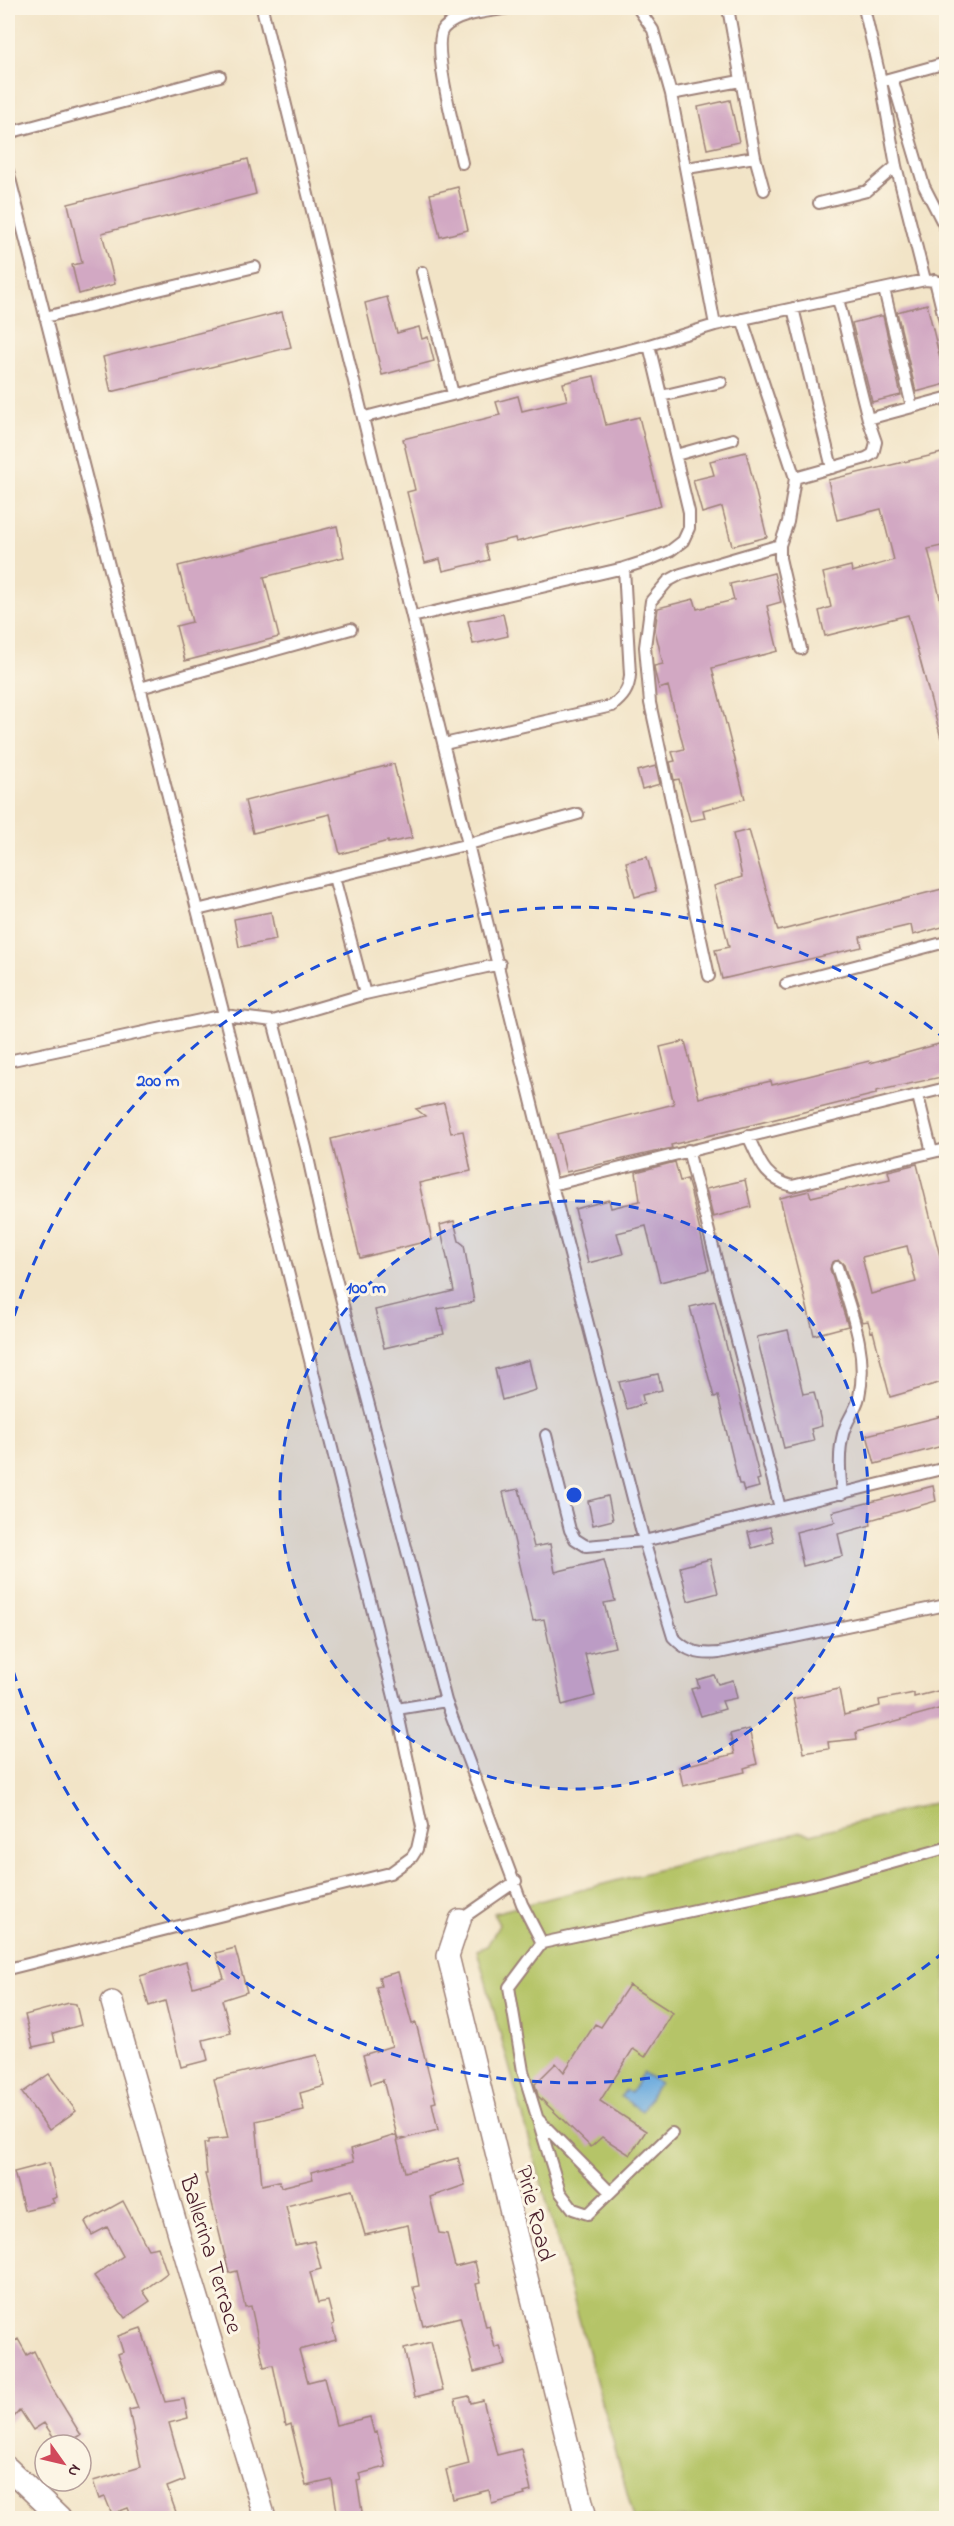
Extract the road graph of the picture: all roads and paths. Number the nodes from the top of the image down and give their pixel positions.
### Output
1 (262, 8) edge
2 (509, 8) edge
3 (638, 8) edge
4 (728, 8) edge
5 (864, 8) edge
6 (946, 63) edge
7 (220, 76) dead end
8 (886, 79) junction
9 (740, 81) junction
10 (671, 94) junction
11 (8, 133) edge
12 (755, 157) junction
13 (462, 163) dead end
14 (896, 165) junction
15 (687, 168) junction
16 (8, 171) edge
17 (764, 190) dead end
18 (819, 203) dead end
19 (946, 230) edge
20 (255, 267) dead end
21 (422, 272) dead end
22 (936, 281) edge
23 (884, 289) junction
24 (838, 299) junction
25 (793, 308) junction
26 (45, 317) junction
27 (742, 319) junction
28 (715, 325) junction
29 (946, 326) edge
30 (649, 345) junction
31 (721, 382) dead end
32 (453, 394) junction
33 (662, 396) junction
34 (946, 398) edge
35 (912, 407) junction
36 (365, 417) junction
37 (868, 419) junction
38 (733, 440) dead end
39 (676, 455) junction
40 (832, 468) junction
41 (795, 478) junction
42 (780, 545) junction
43 (624, 568) junction
44 (412, 617) junction
45 (351, 629) dead end
46 (801, 649) dead end
47 (140, 688) junction
48 (444, 744) junction
49 (578, 814) dead end
50 (469, 844) junction
51 (334, 877) junction
52 (197, 910) junction
53 (946, 942) edge
54 (500, 964) junction
55 (709, 976) dead end
56 (786, 984) dead end
57 (365, 994) junction
58 (224, 1015) junction
59 (273, 1021) junction
60 (8, 1061) edge
61 (946, 1088) edge
62 (918, 1096) junction
63 (748, 1136) junction
64 (946, 1149) edge
65 (688, 1150) junction
66 (932, 1152) junction
67 (552, 1185) junction
68 (837, 1267) dead end
69 (546, 1435) dead end
70 (946, 1468) edge
71 (842, 1494) junction
72 (780, 1508) junction
73 (644, 1541) junction
74 (946, 1605) edge
75 (446, 1701) junction
76 (397, 1709) junction
77 (946, 1848) edge
78 (516, 1881) junction
79 (460, 1920) joint
80 (542, 1943) junction
81 (8, 1968) edge
82 (112, 2002) dead end
83 (535, 2116) junction
84 (672, 2133) dead end
85 (610, 2192) junction
86 (8, 2468) edge
87 (60, 2518) edge
88 (266, 2518) edge
89 (586, 2518) edge

1 - 36 lane
2 - 13 lane
3 - 10 lane
4 - 9 lane
5 - 8 lane
6 - 8 lane
7 - 11 lane
8 - 14 lane
8 - 19 lane
9 - 10 lane
9 - 12 lane
10 - 15 lane
12 - 15 lane
12 - 17 lane
14 - 18 lane
14 - 22 lane
15 - 28 lane
16 - 26 lane
20 - 26 lane
21 - 32 lane
22 - 23 lane
22 - 29 lane
23 - 24 lane
23 - 35 lane
24 - 25 lane
24 - 37 lane
25 - 27 lane
25 - 40 lane
26 - 47 lane
27 - 28 lane
27 - 41 lane
28 - 30 lane
30 - 32 lane
30 - 33 lane
31 - 33 lane
32 - 36 lane
33 - 39 lane
34 - 35 lane
35 - 37 lane
36 - 44 lane
37 - 40 lane
38 - 39 lane
39 - 43 lane
40 - 41 lane
41 - 42 lane
42 - 46 lane
42 - 55 lane
43 - 44 lane
43 - 48 lane
44 - 48 lane
45 - 47 lane
47 - 52 lane
48 - 50 lane
49 - 50 lane
50 - 51 lane
50 - 54 lane
51 - 52 lane
51 - 57 lane
52 - 58 lane
53 - 56 lane
54 - 57 lane
54 - 67 lane
57 - 59 lane
58 - 59 lane
58 - 60 lane
58 - 76 lane
59 - 75 lane
61 - 62 lane
62 - 63 lane
62 - 66 lane
63 - 65 lane
63 - 66 lane
64 - 66 lane
65 - 67 lane
65 - 72 lane
67 - 73 lane
68 - 71 lane
69 - 73 lane
70 - 71 lane
71 - 72 lane
72 - 73 lane
73 - 74 lane
75 - 76 lane
75 - 78 lane
76 - 81 lane
77 - 80 lane
78 - 79 lane
78 - 80 lane
79 - 89 street, Pirie Road
80 - 83 lane
82 - 88 street, Ballerina Terrace
83 - 85 lane
83 - 85 lane
84 - 85 lane
86 - 87 street

